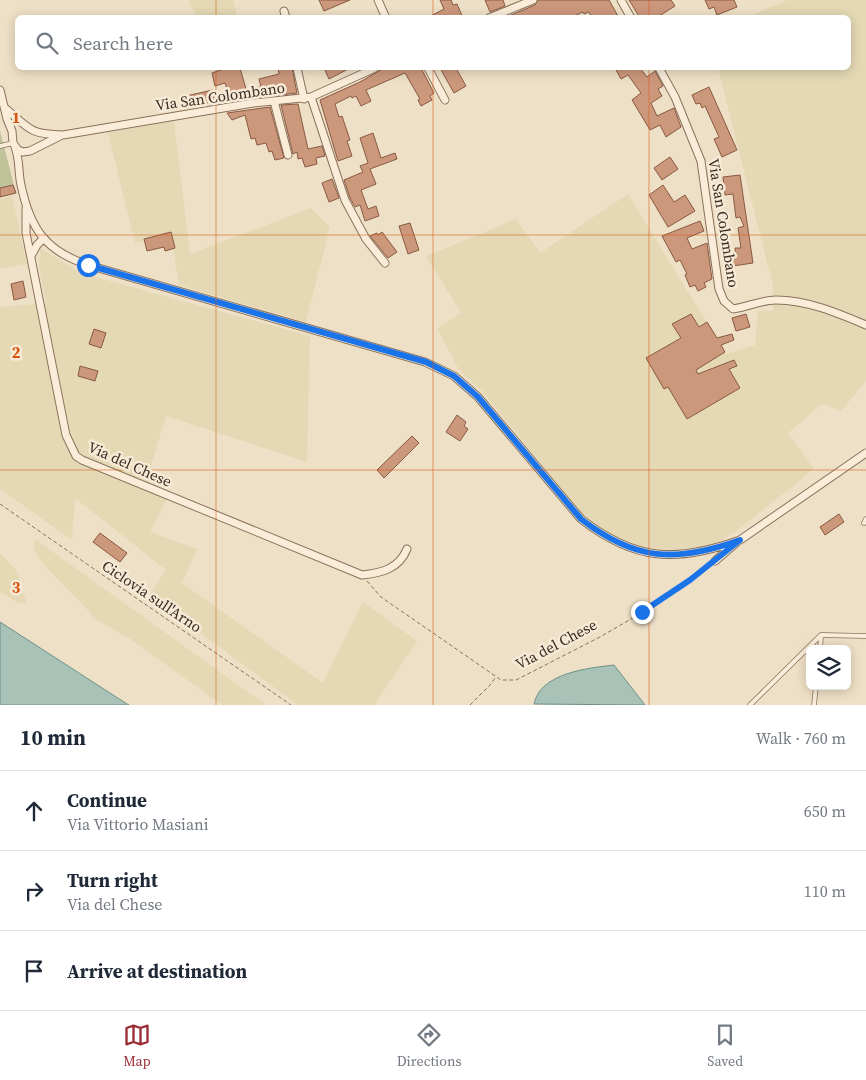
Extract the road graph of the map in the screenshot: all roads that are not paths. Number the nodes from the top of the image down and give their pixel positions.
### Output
1 (378, 0) edge
2 (533, 0) edge
3 (622, 0) edge
4 (385, 15) edge
5 (496, 15) edge
6 (630, 15) edge
7 (298, 70) edge
8 (370, 70) edge
9 (429, 70) edge
10 (659, 70) edge
11 (0, 90) edge
12 (307, 98) junction
13 (445, 100) dead end
14 (274, 101) junction
15 (5, 108) junction
16 (30, 130) junction
17 (63, 135) junction
18 (14, 143) junction
19 (0, 146) edge
20 (32, 150) junction
21 (288, 155) dead end
22 (20, 161) junction
23 (26, 205) junction
24 (38, 230) junction
25 (26, 233) junction
26 (44, 239) junction
27 (31, 256) junction
28 (385, 263) dead end
29 (866, 325) edge
30 (866, 454) edge
31 (740, 540) junction
32 (407, 549) dead end
33 (715, 561) road end
34 (821, 635) junction
35 (866, 636) edge
36 (820, 645) edge
37 (816, 690) edge
38 (750, 705) edge
39 (814, 705) edge

1 - 4 street
2 - 5 street
3 - 6 street
7 - 12 street
8 - 12 street, Via San Colombano
9 - 13 street
10 - 29 street, Via San Colombano
11 - 15 street
12 - 14 street, Via San Colombano
12 - 28 street
14 - 17 street, Via San Colombano
14 - 21 street
15 - 16 street
15 - 18 street
16 - 17 street, Via San Colombano
16 - 18 street
16 - 20 street
17 - 20 street, Via San Colombano
18 - 19 lane
18 - 20 street
18 - 22 street, Via del Chese
20 - 22 street
22 - 23 street, Via del Chese
23 - 24 street, Via del Chese
23 - 25 street, Via del Chese
24 - 25 street
24 - 26 street, Via del Chese
25 - 27 street, Via del Chese
26 - 27 street
26 - 31 street, Via del Chese
27 - 32 street, Via del Chese
30 - 31 street
31 - 33 street
34 - 35 lane
34 - 36 lane
34 - 38 lane
37 - 39 lane

